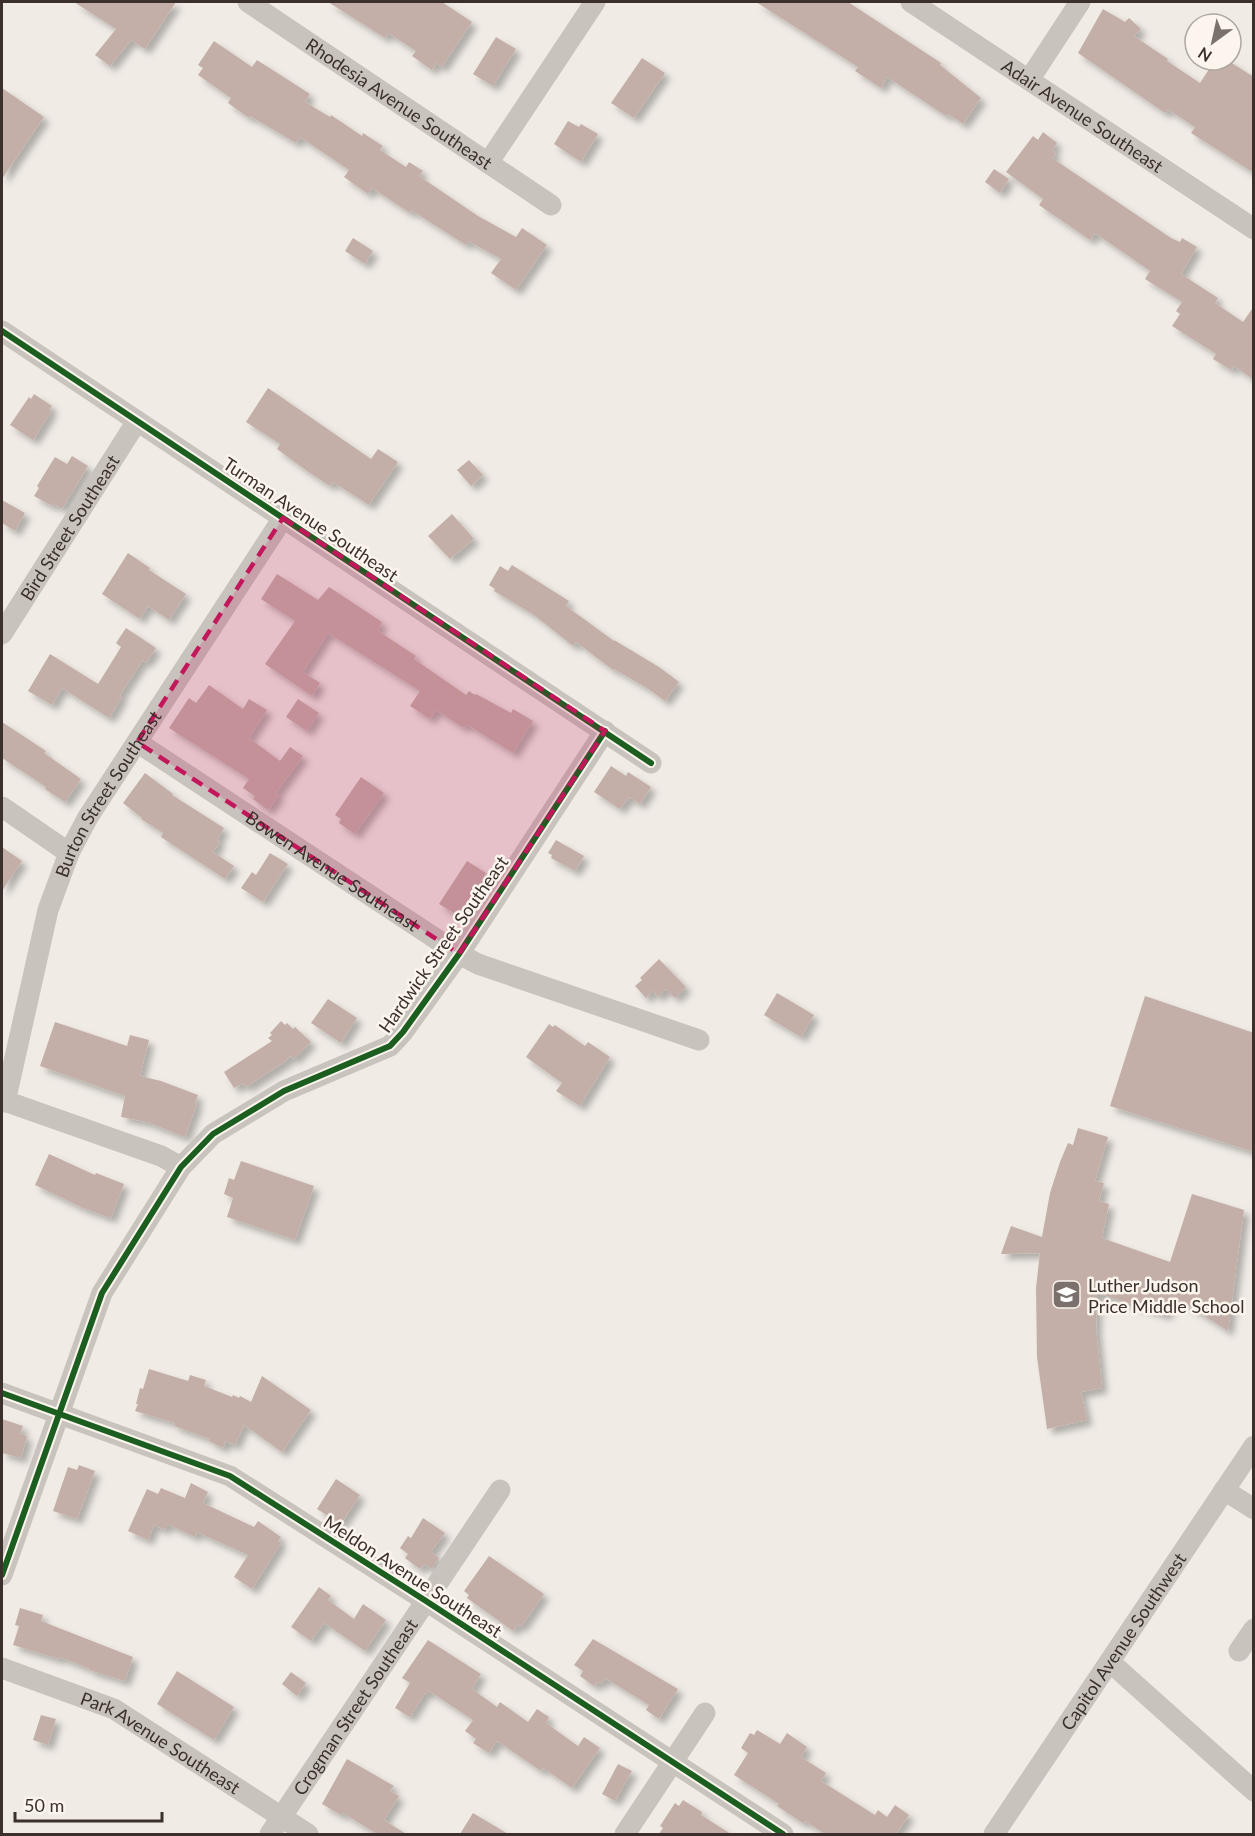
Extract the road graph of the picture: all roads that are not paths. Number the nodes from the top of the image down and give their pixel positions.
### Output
1 (248, 2) edge
2 (595, 2) edge
3 (911, 2) edge
4 (1080, 2) edge
5 (1029, 80) junction
6 (488, 163) junction
7 (551, 205) dead end
8 (1254, 229) edge
9 (2, 331) edge
10 (137, 421) junction
11 (283, 518) junction
12 (2, 634) edge
13 (605, 731) junction
14 (137, 742) junction
15 (651, 763) dead end
16 (2, 807) edge
17 (69, 853) junction
18 (459, 954) junction
19 (699, 1040) dead end
20 (3, 1101) edge
21 (181, 1167) junction
22 (2, 1393) edge
23 (59, 1413) junction
24 (1254, 1446) edge
25 (500, 1490) dead end
26 (1224, 1490) junction
27 (1254, 1509) edge
28 (2, 1575) edge
29 (426, 1601) junction
30 (1254, 1629) edge
31 (1239, 1651) dead end
32 (1110, 1662) junction
33 (2, 1668) edge
34 (705, 1713) dead end
35 (674, 1762) junction
36 (1254, 1791) edge
37 (276, 1826) edge
38 (308, 1834) edge
39 (625, 1834) edge
40 (783, 1834) edge
41 (994, 1834) edge

1 - 6 street, Rhodesia Avenue Southeast
2 - 6 street
3 - 5 street, Adair Avenue Southeast
4 - 5 street
5 - 8 street, Adair Avenue Southeast
6 - 7 street, Rhodesia Avenue Southeast
9 - 10 street, Turman Avenue Southeast
10 - 11 street, Turman Avenue Southeast
10 - 12 street, Bird Street Southeast
11 - 13 street, Turman Avenue Southeast
11 - 14 street, Burton Street Southeast
13 - 15 street
13 - 18 street, Hardwick Street Southeast
14 - 17 street, Burton Street Southeast
14 - 18 street, Bowen Avenue Southeast
16 - 17 street
17 - 20 street, Burton Street Southeast
18 - 19 street, Bowen Avenue Southeast
18 - 21 street, Hardwick Street Southeast
20 - 21 street
21 - 23 street, Hardwick Street Southeast
22 - 23 street, Meldon Avenue Southeast
23 - 28 street, Hardwick Street Southeast
23 - 29 street, Meldon Avenue Southeast
24 - 26 street, Capitol Avenue Southwest
25 - 29 street, Crogman Street Southeast
26 - 27 street
26 - 32 street, Capitol Avenue Southwest
29 - 35 street, Meldon Avenue Southeast
29 - 37 street, Crogman Street Southeast
30 - 31 street
32 - 36 street
32 - 41 street, Capitol Avenue Southwest
33 - 37 street, Park Avenue Southeast
34 - 35 street
35 - 39 street
35 - 40 street, Meldon Avenue Southeast
37 - 38 street, Park Avenue Southeast

